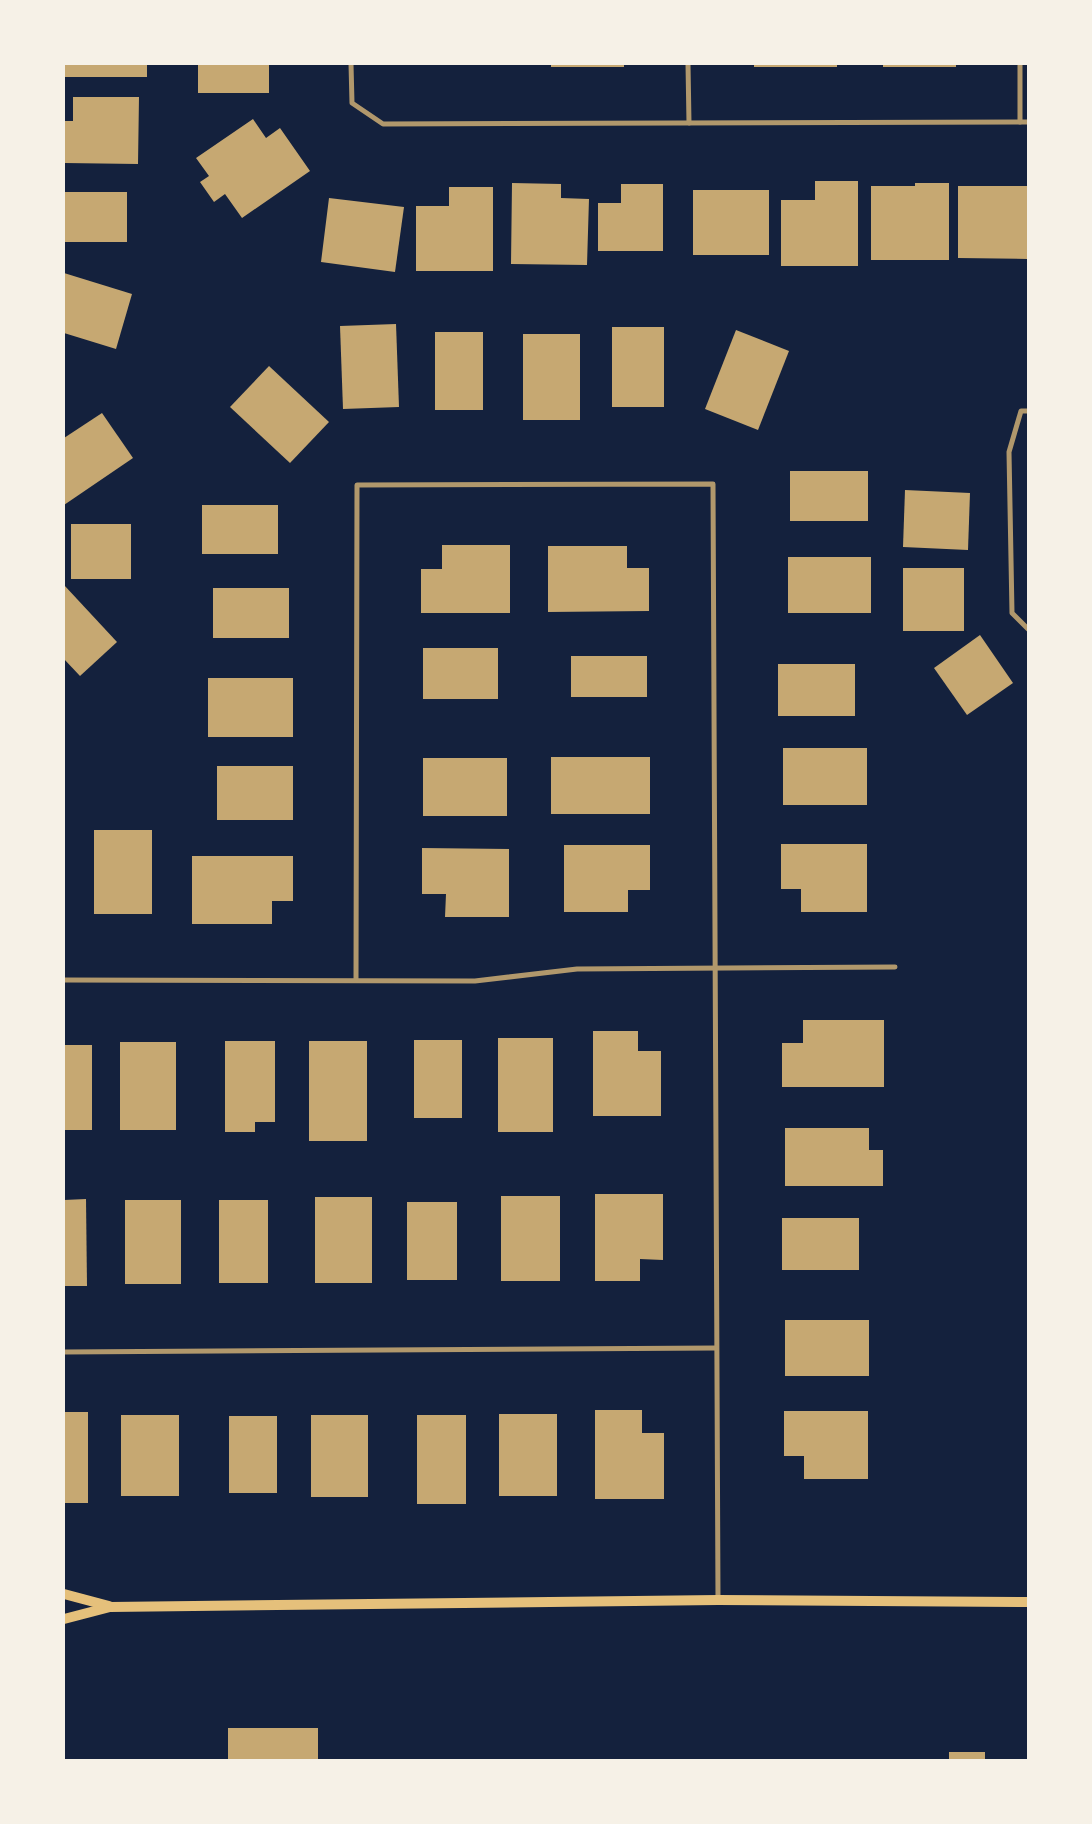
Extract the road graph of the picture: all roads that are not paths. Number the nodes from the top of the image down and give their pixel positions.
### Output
1 (351, 64) edge
2 (688, 64) edge
3 (1020, 64) edge
4 (1020, 122) junction
5 (1028, 122) edge
6 (689, 123) junction
7 (1028, 411) edge
8 (1028, 629) edge
9 (895, 967) dead end
10 (714, 968) junction
11 (64, 980) edge
12 (356, 980) junction
13 (716, 1348) junction
14 (64, 1352) edge
15 (64, 1594) edge
16 (718, 1600) junction
17 (1028, 1602) edge
18 (110, 1607) junction
19 (64, 1620) edge

1 - 6 street
2 - 6 street
3 - 4 street
4 - 5 street
4 - 6 street
7 - 8 street
9 - 10 street
10 - 12 street
10 - 12 street
10 - 13 street
11 - 12 street
13 - 14 street
13 - 16 street
15 - 18 main road
16 - 17 main road
16 - 18 main road
18 - 19 main road

